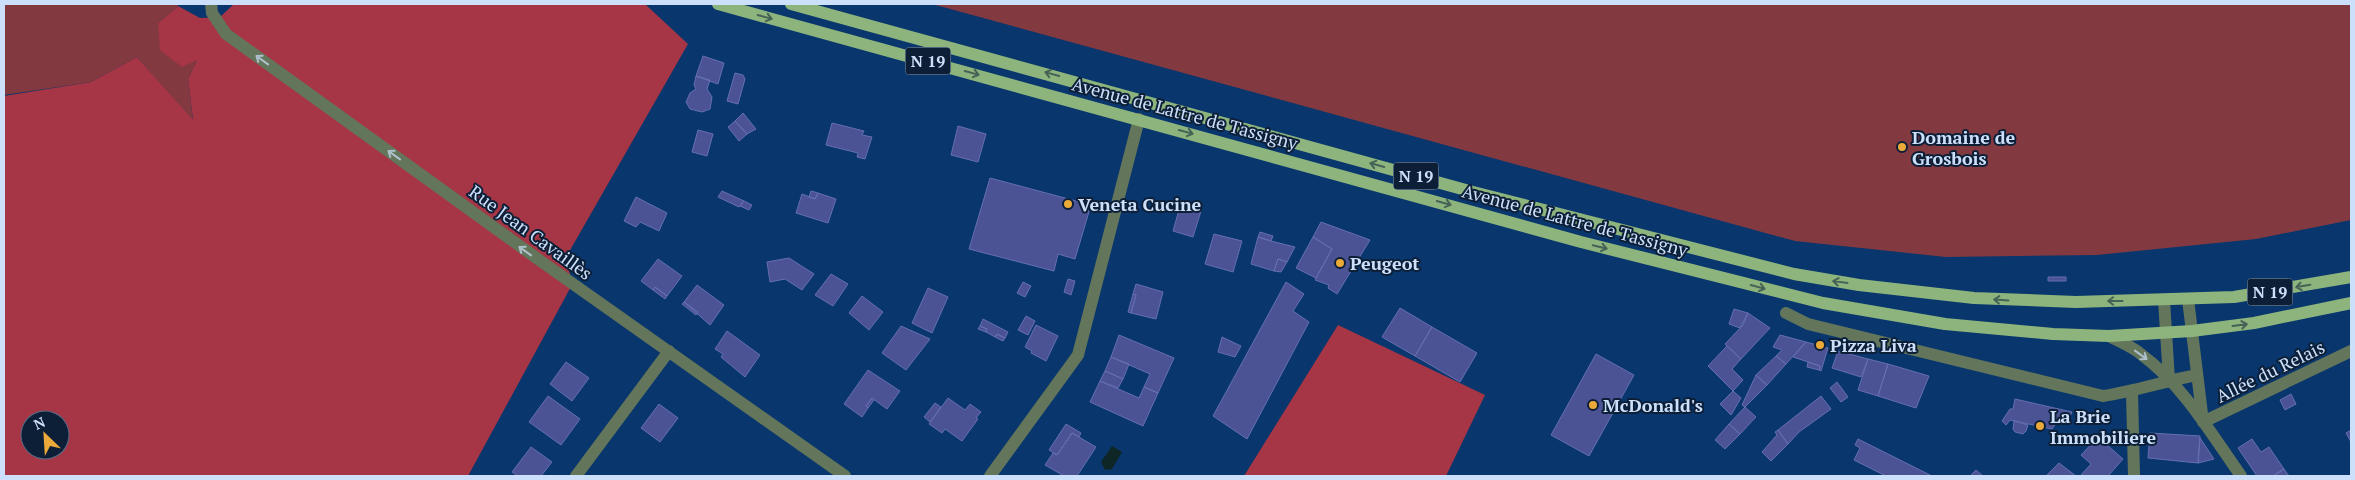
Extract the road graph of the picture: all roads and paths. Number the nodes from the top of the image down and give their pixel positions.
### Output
1 (211, 4) edge
2 (718, 4) edge
3 (791, 4) edge
4 (1139, 119) junction
5 (2351, 277) edge
6 (2188, 299) junction
7 (2164, 300) junction
8 (2351, 303) edge
9 (1786, 312) dead end
10 (2192, 331) junction
11 (2166, 333) junction
12 (2109, 336) junction
13 (669, 351) junction
14 (2351, 351) edge
15 (2197, 375) junction
16 (2169, 380) junction
17 (2132, 392) junction
18 (2203, 422) junction
19 (576, 476) edge
20 (845, 476) edge
21 (990, 476) edge
22 (2134, 476) edge
23 (2241, 476) edge

13 -> 1 street, Rue Jean Cavaillès
2 -> 4 main road, Avenue de Lattre de Tassigny / N 19
7 -> 3 main road, N 19
4 -> 12 main road, Avenue de Lattre de Tassigny / N 19
4 - 21 street
5 -> 6 main road, N 19
6 - 7 main road, N 19
6 - 10 street
7 - 11 street
10 -> 8 main road, Avenue de Lattre de Tassigny / N 19
9 - 17 street
10 - 11 main road, Avenue de Lattre de Tassigny / N 19
10 - 15 street
11 - 12 main road, Avenue de Lattre de Tassigny / N 19
11 - 16 street
12 -> 16 street
13 - 19 street
13 - 20 street, Rue Jean Cavaillès
14 - 18 street, Allée du Relais
15 - 16 street
15 - 18 street
16 - 17 street
16 - 18 street
17 - 22 street
18 - 23 street

